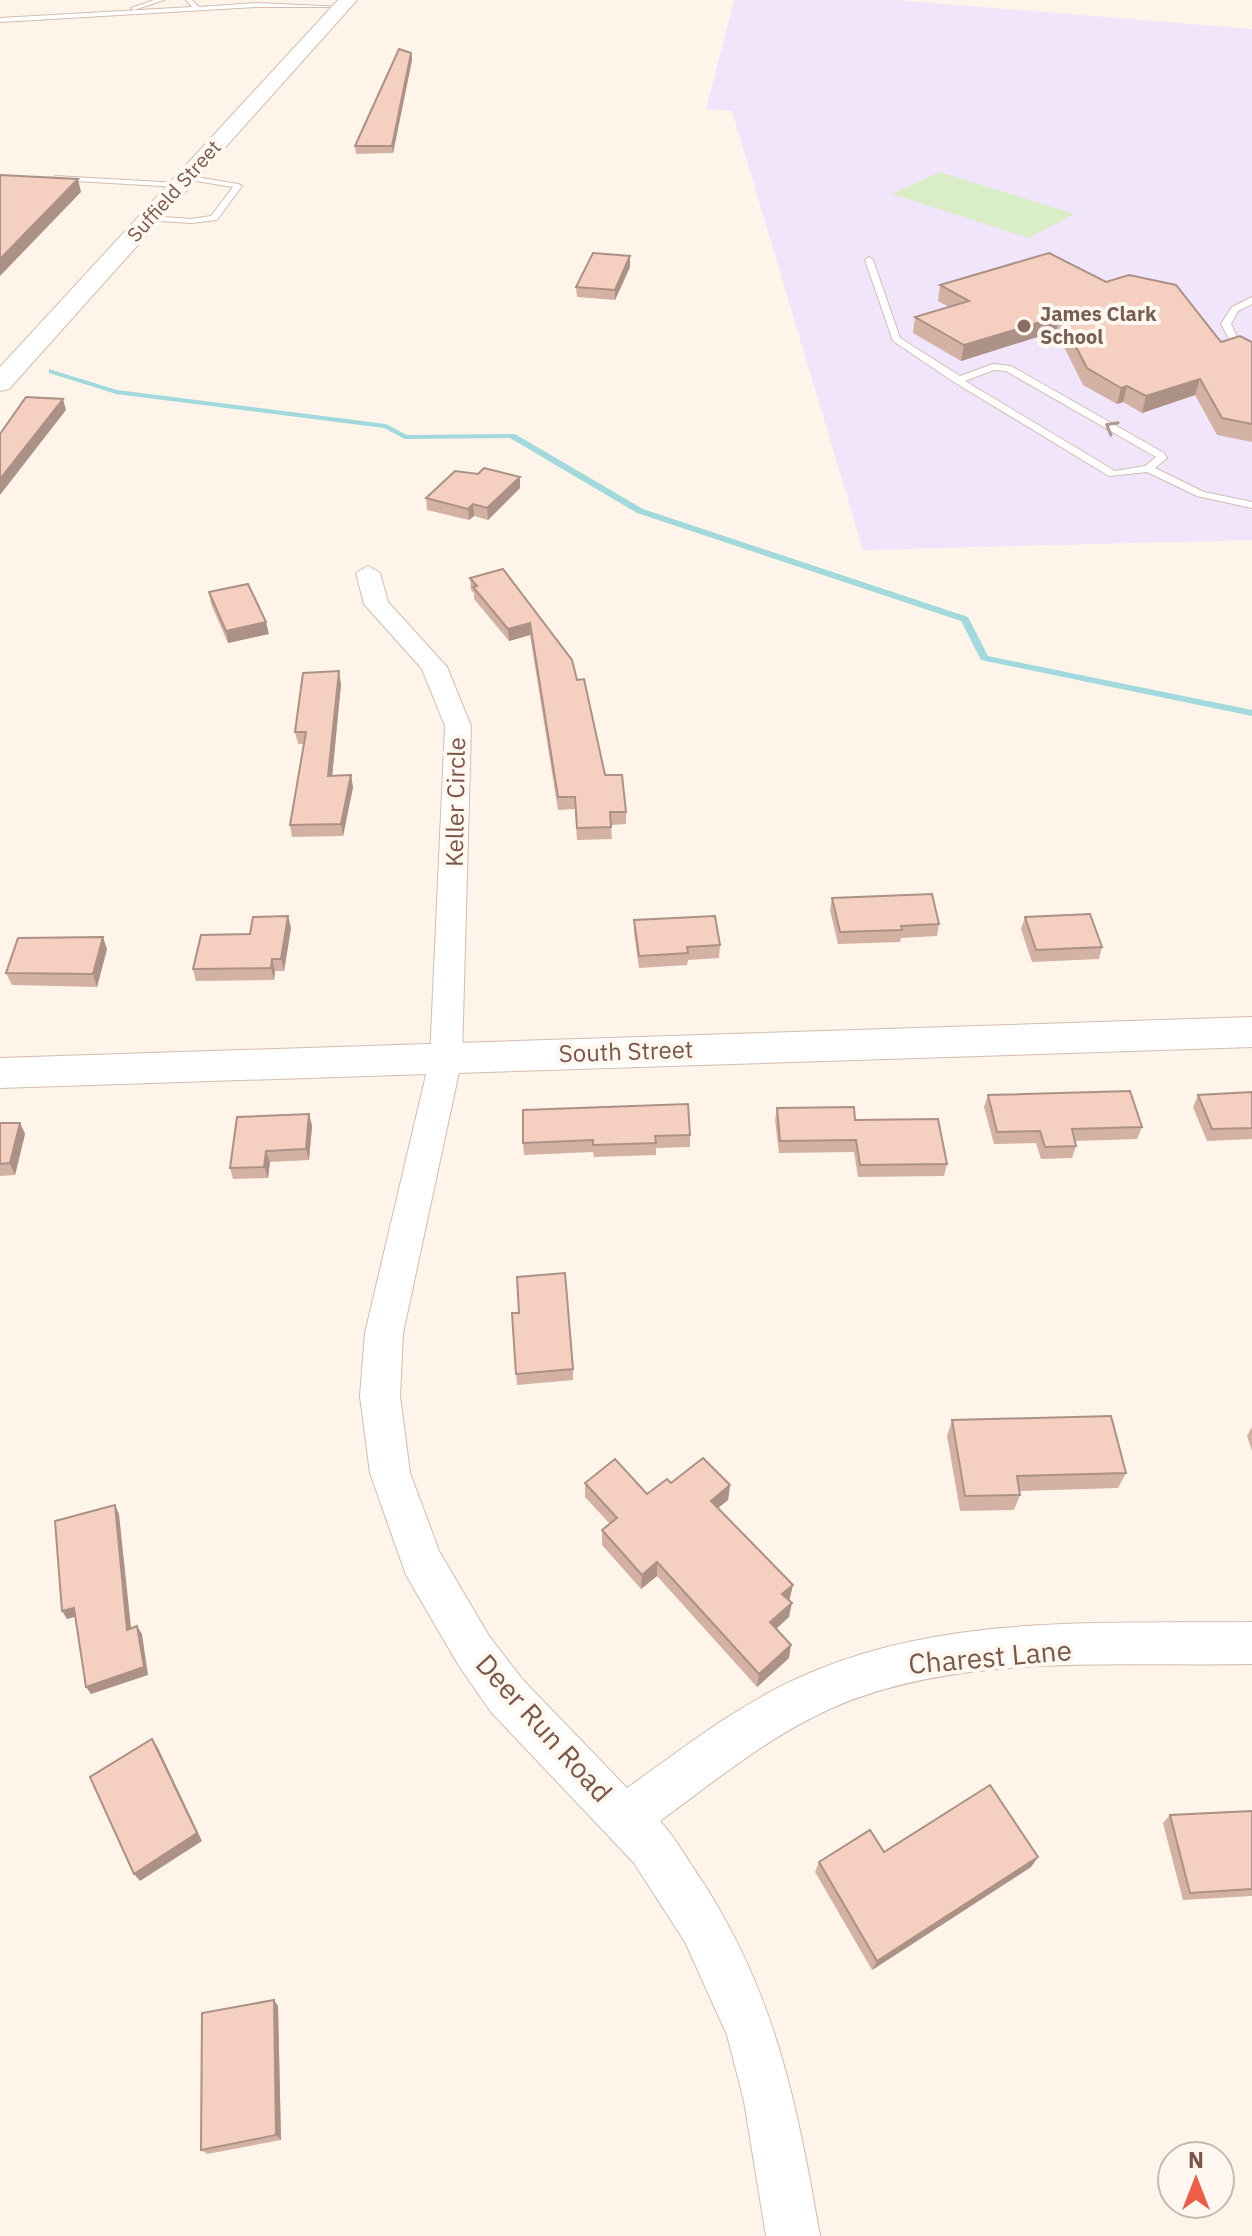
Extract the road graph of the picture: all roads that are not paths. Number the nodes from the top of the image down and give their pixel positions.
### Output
1 (161, 0) edge
2 (189, 0) edge
3 (344, 4) edge
4 (197, 9) junction
5 (122, 14) junction
6 (0, 20) edge
7 (58, 178) edge
8 (183, 181) junction
9 (149, 218) junction
10 (869, 260) dead end
11 (1252, 300) edge
12 (1252, 355) edge
13 (959, 379) junction
14 (0, 383) edge
15 (1148, 469) junction
16 (1252, 505) edge
17 (368, 573) dead end
18 (1252, 1032) edge
19 (446, 1058) junction
20 (0, 1073) edge
21 (1252, 1643) edge
22 (626, 1817) junction
23 (793, 2236) edge

1 - 5 lane
2 - 4 lane
3 - 4 lane
3 - 8 main road, Suffield Street
4 - 5 lane
5 - 6 lane
7 - 8 lane
8 - 9 main road, Suffield Street
8 - 9 lane
9 - 14 main road, Suffield Street
10 - 13 lane
11 - 12 lane
13 - 15 lane
15 -> 13 lane
15 - 16 lane
17 - 19 street, Keller Circle
18 - 19 street, South Street
19 - 20 street, South Street
19 - 22 street, Deer Run Road
21 - 22 street, Charest Lane
22 - 23 street, Deer Run Road

